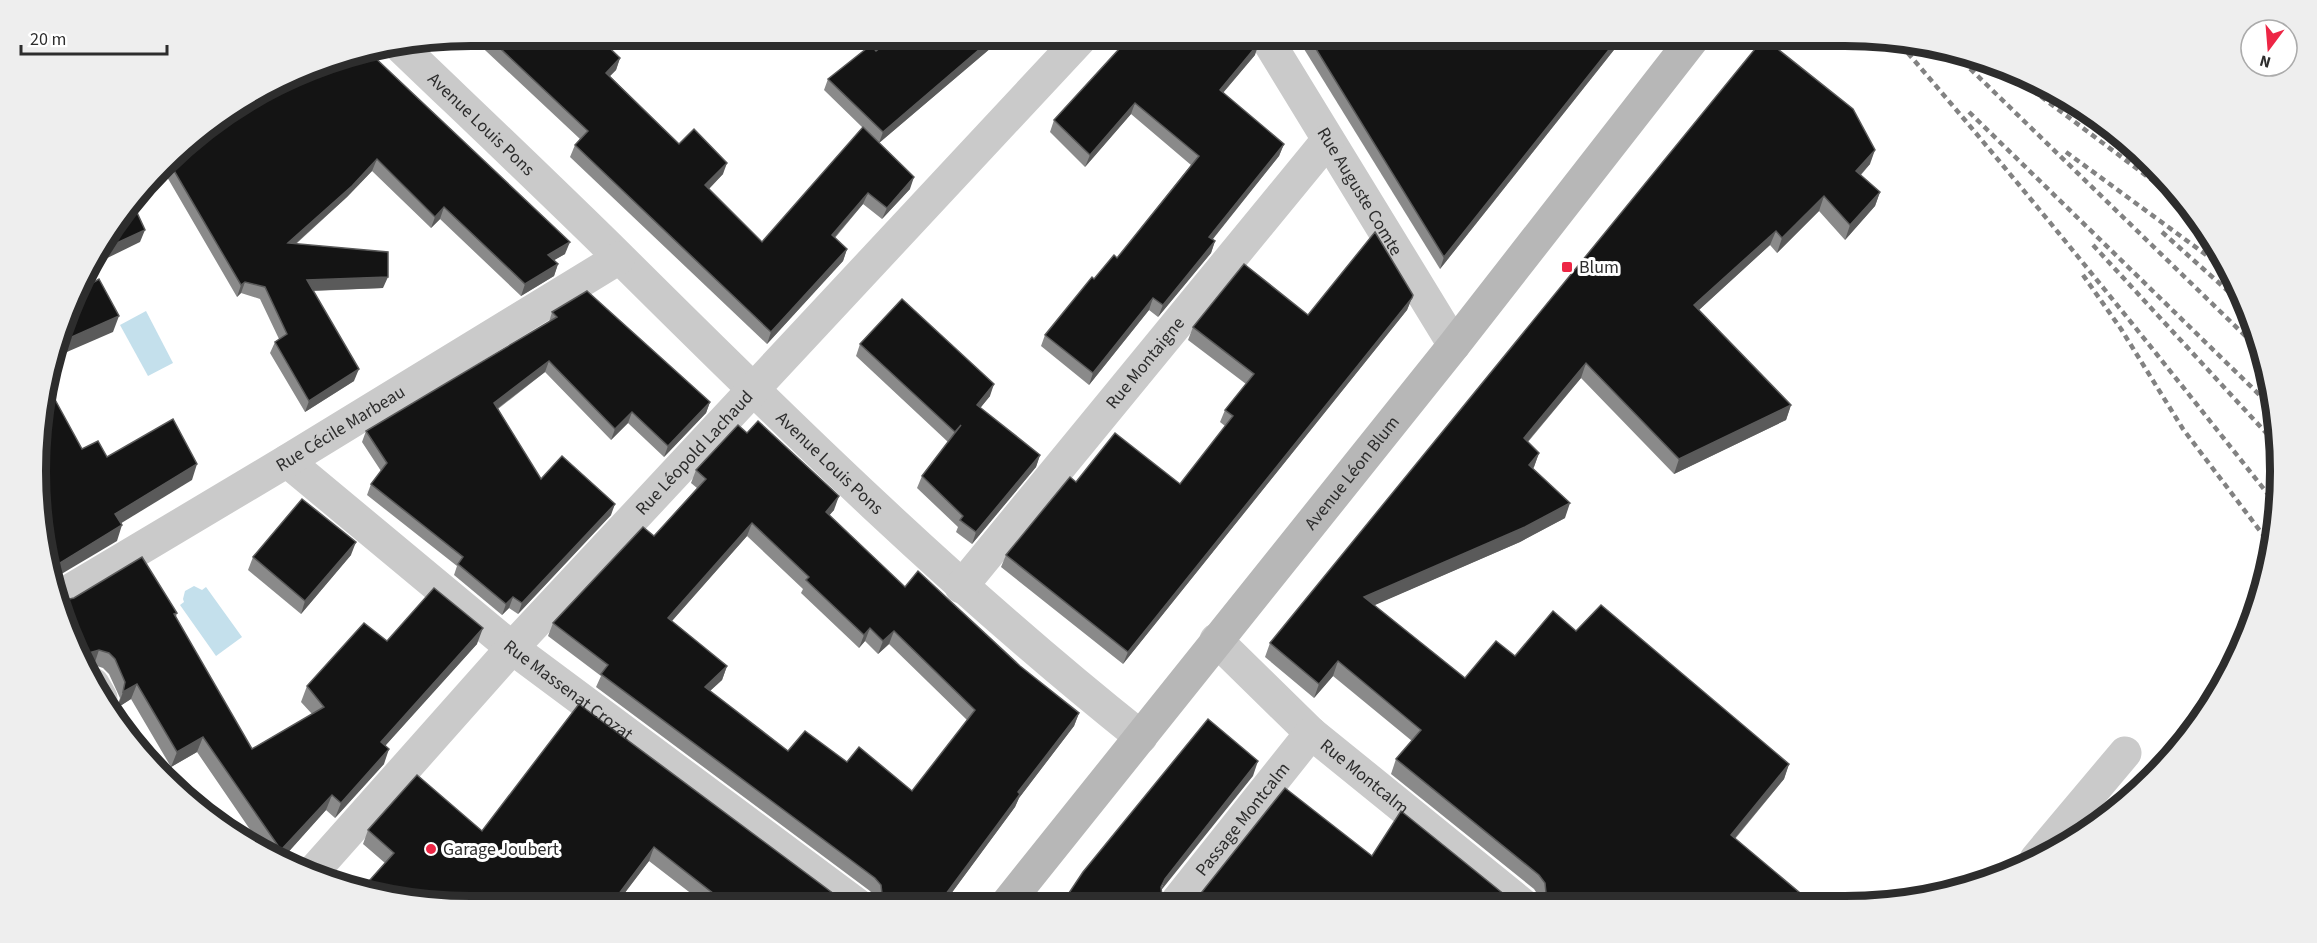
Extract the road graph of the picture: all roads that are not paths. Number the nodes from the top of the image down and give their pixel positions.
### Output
1 (1074, 46) edge
2 (1271, 46) edge
3 (1687, 46) edge
4 (406, 52) edge
5 (1327, 141) junction
6 (619, 258) junction
7 (1454, 345) junction
8 (751, 390) junction
9 (287, 461) junction
10 (961, 587) junction
11 (65, 594) edge
12 (1215, 640) junction
13 (512, 648) junction
14 (1311, 733) junction
15 (1141, 737) junction
16 (2125, 753) dead end
17 (2049, 845) edge
18 (317, 867) edge
19 (846, 896) edge
20 (1013, 896) edge
21 (1181, 896) edge
22 (1512, 896) edge

1 - 8 street, Rue Léopold Lachaud
2 - 5 street, Rue Auguste Comte
3 - 7 main road, Avenue Léon Blum
4 - 6 street, Avenue Louis Pons
5 - 7 street, Rue Auguste Comte
5 - 10 street, Rue Montaigne
6 - 8 street, Avenue Louis Pons
6 - 9 street, Rue Cécile Marbeau
7 - 12 main road, Avenue Léon Blum
8 - 10 street, Avenue Louis Pons
8 - 13 street, Rue Léopold Lachaud
9 - 11 street, Rue Cécile Marbeau
9 - 13 street, Rue Massenat Crozat
10 - 15 street, Avenue Louis Pons
12 - 14 street, Rue Montcalm
12 - 15 main road, Avenue Léon Blum
13 - 18 street, Rue Léopold Lachaud
13 - 19 street, Rue Massenat Crozat
14 - 21 street, Passage Montcalm
14 - 22 street, Rue Montcalm
15 - 20 main road, Avenue Léon Blum
16 - 17 street

